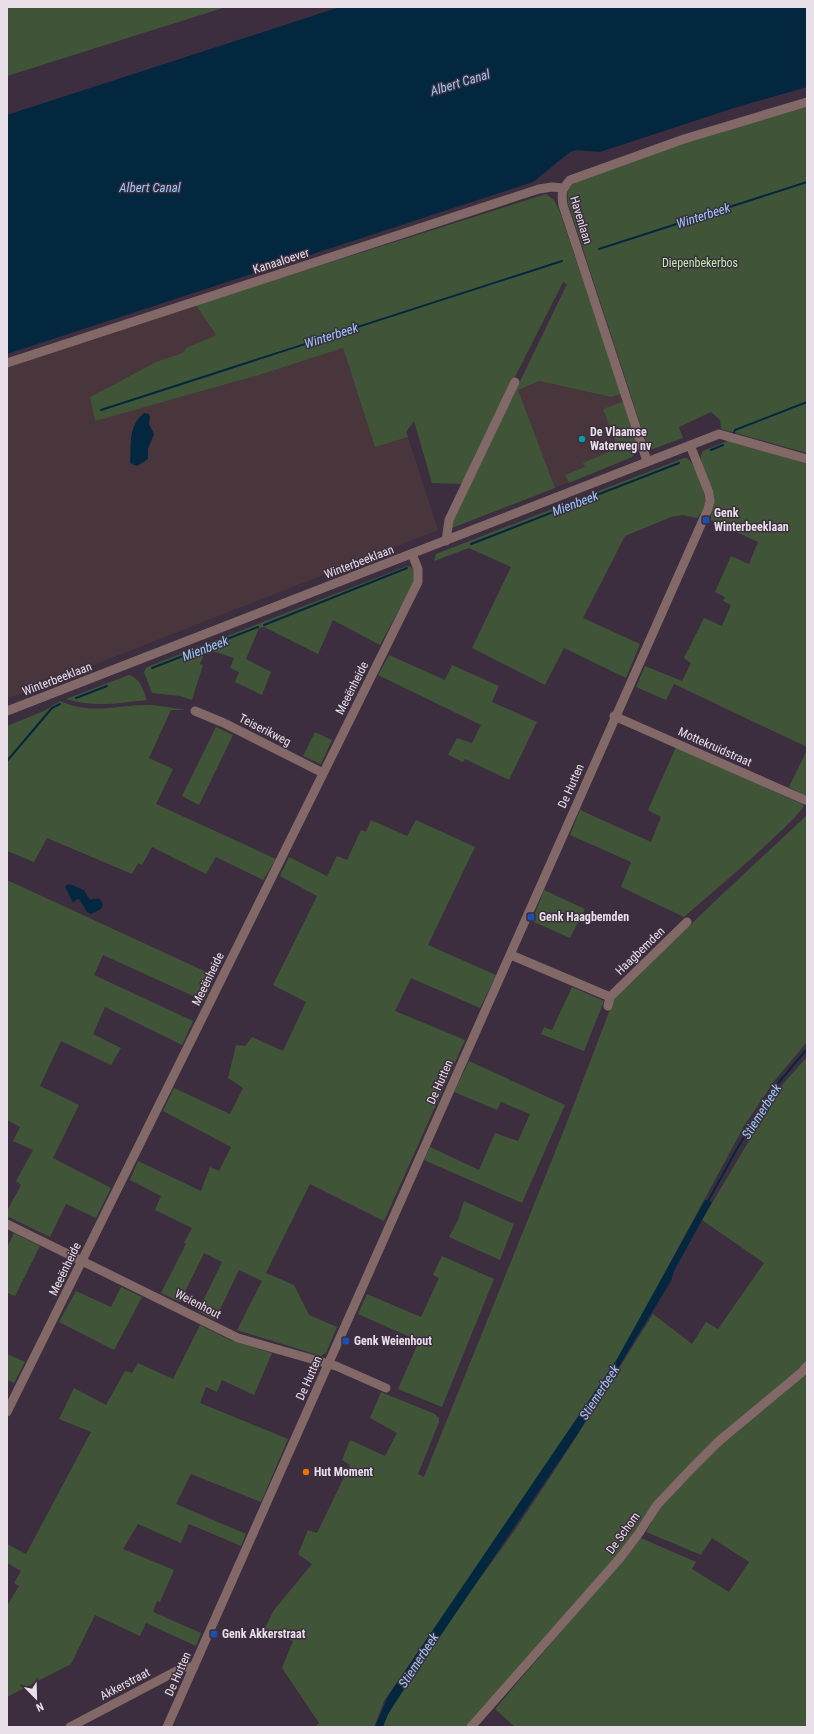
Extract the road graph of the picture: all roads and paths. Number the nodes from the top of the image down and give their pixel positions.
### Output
1 (807, 102) edge
2 (562, 188) junction
3 (7, 363) edge
4 (515, 382) dead end
5 (690, 445) junction
6 (807, 459) edge
7 (647, 461) junction
8 (446, 541) junction
9 (412, 554) junction
10 (195, 710) dead end
11 (7, 711) edge
12 (614, 716) junction
13 (323, 773) junction
14 (805, 800) dead end
15 (687, 922) dead end
16 (511, 954) junction
17 (7, 1224) edge
18 (82, 1261) junction
19 (329, 1364) junction
20 (807, 1366) edge
21 (386, 1388) dead end
22 (7, 1412) edge
23 (194, 1667) junction
24 (70, 1727) edge
25 (167, 1727) edge
26 (470, 1727) edge

1 - 2 street, Havenlaan
2 - 3 street, Kanaaloever
2 - 7 street, Havenlaan
4 - 8 street
5 - 6 street, Winterbeeklaan
5 - 7 street, Winterbeeklaan
5 - 12 street, De Hutten
7 - 8 street, Winterbeeklaan
8 - 9 street, Winterbeeklaan
9 - 11 street, Winterbeeklaan
9 - 13 street, Meeënheide
10 - 13 street, Teiserikweg
12 - 14 street, Mottekruidstraat
12 - 16 street, De Hutten
13 - 18 street, Meeënheide
15 - 16 street, Haagbemden
16 - 19 street, De Hutten
17 - 18 street, Weienhout
18 - 19 street, Weienhout
18 - 22 street, Meeënheide
19 - 21 street, Weienhout
19 - 23 street, De Hutten
20 - 26 street, De Schom
23 - 24 street, Akkerstraat
23 - 25 street, De Hutten

